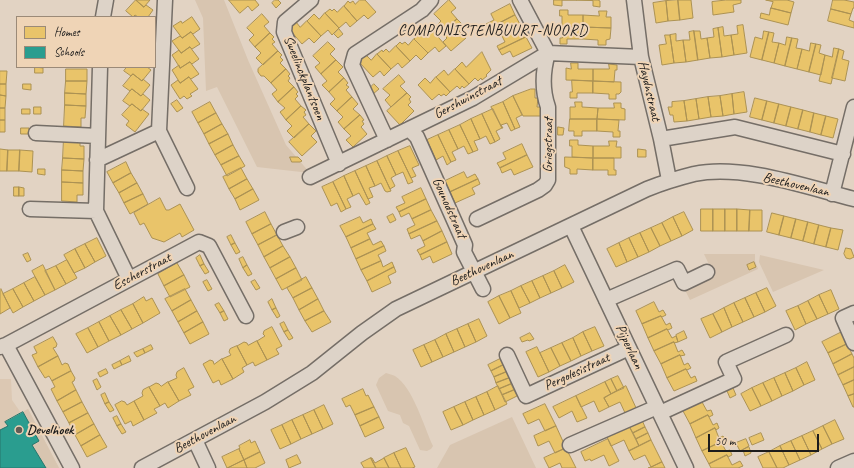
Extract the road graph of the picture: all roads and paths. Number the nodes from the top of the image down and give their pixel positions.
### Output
1 (106, 0) edge
2 (165, 0) edge
3 (311, 0) edge
4 (431, 0) edge
5 (520, 0) edge
6 (634, 0) edge
7 (103, 16) edge
8 (548, 53) junction
9 (641, 57) junction
10 (100, 68) edge
11 (854, 107) edge
12 (409, 129) junction
13 (159, 131) junction
14 (36, 133) dead end
15 (98, 136) junction
16 (661, 139) junction
17 (387, 140) junction
18 (843, 154) junction
19 (97, 160) junction
20 (339, 164) junction
21 (310, 177) dead end
22 (669, 180) junction
23 (187, 188) dead end
24 (832, 194) junction
25 (854, 199) edge
26 (30, 209) dead end
27 (96, 211) junction
28 (477, 219) dead end
29 (571, 226) junction
30 (297, 227) dead end
31 (284, 232) dead end
32 (474, 272) junction
33 (707, 272) dead end
34 (129, 279) junction
35 (483, 289) dead end
36 (606, 300) junction
37 (854, 313) edge
38 (246, 316) dead end
39 (786, 335) dead end
40 (854, 343) edge
41 (3, 346) edge
42 (629, 348) junction
43 (507, 355) dead end
44 (658, 410) junction
45 (195, 440) junction
46 (570, 446) dead end
47 (854, 461) edge
48 (72, 468) edge
49 (142, 468) edge
50 (208, 468) edge
51 (686, 468) edge
52 (838, 468) edge

1 - 7 street
2 - 13 street
3 - 20 street, Sweelinckplantsoen
4 - 17 street
5 - 8 street
6 - 9 street, Haydnstraat
8 - 9 street
8 - 12 street, Gershwinstraat
8 - 28 street, Griegstraat
9 - 16 street, Haydnstraat
10 - 15 street
11 - 18 street
12 - 17 street, Gershwinstraat
12 - 32 street, Gounodstraat
13 - 19 street
13 - 23 street
14 - 15 street
15 - 19 street
16 - 18 street
16 - 22 street, Haydnstraat
17 - 20 street, Gershwinstraat
18 - 24 street
19 - 27 street
20 - 21 street, Gershwinstraat
22 - 24 street, Beethovenlaan
22 - 29 street, Beethovenlaan
24 - 25 street, Beethovenlaan
26 - 27 street
27 - 34 street
29 - 32 street, Beethovenlaan
29 - 36 street, Pijperlaan
30 - 31 street
32 - 35 street, Gounodstraat
32 - 45 street, Beethovenlaan
33 - 36 street
34 - 38 street, Escherstraat
34 - 41 street, Escherstraat
36 - 42 street, Pijperlaan
37 - 40 street
39 - 44 street
41 - 48 street
42 - 43 street, Pergolesistraat
42 - 44 street, Pijperlaan
44 - 46 street
44 - 51 street, Pijperlaan
45 - 49 street, Beethovenlaan
45 - 50 street
47 - 52 street

